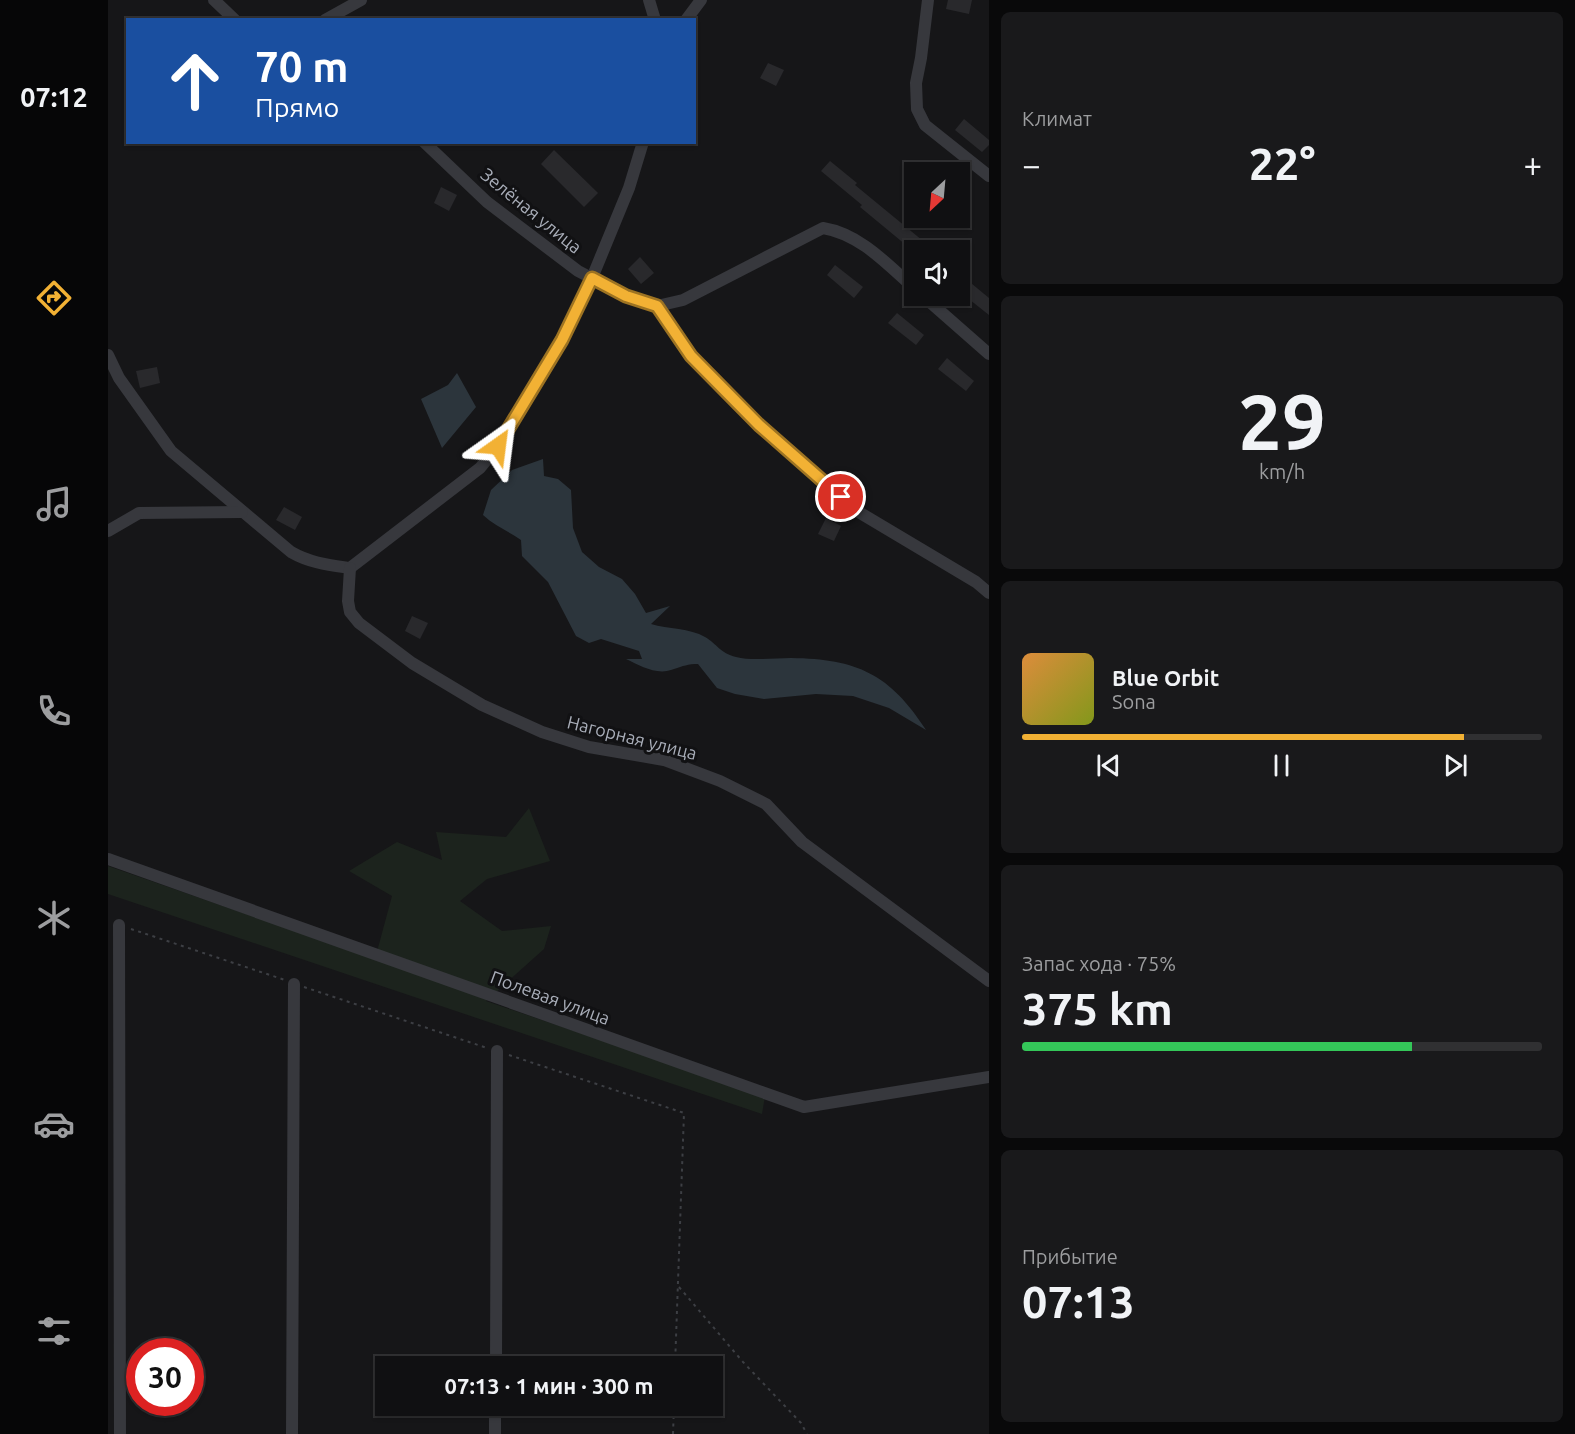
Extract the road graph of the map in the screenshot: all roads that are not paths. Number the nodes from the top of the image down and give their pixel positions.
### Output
1 (214, 0) edge
2 (361, 0) edge
3 (649, 0) edge
4 (700, 0) edge
5 (928, 0) edge
6 (233, 18) edge
7 (329, 18) edge
8 (655, 18) edge
9 (687, 18) edge
10 (426, 144) edge
11 (642, 144) edge
12 (988, 176) edge
13 (592, 278) junction
14 (904, 279) edge
15 (657, 306) junction
16 (933, 306) edge
17 (988, 354) edge
18 (108, 355) edge
19 (242, 512) junction
20 (108, 531) edge
21 (350, 568) junction
22 (988, 592) edge
23 (108, 859) edge
24 (119, 925) road end
25 (988, 981) edge
26 (294, 984) road end
27 (497, 1051) road end
28 (988, 1077) edge
29 (496, 1356) edge
30 (495, 1416) edge
31 (120, 1434) edge
32 (292, 1434) edge
33 (495, 1434) edge

1 - 6 street
2 - 7 street
3 - 8 street
4 - 9 street
5 - 12 street
10 - 13 street, Зелёная улица
11 - 13 street, Зелёная улица
13 - 15 street, Зелёная улица
13 - 21 street
14 - 15 street
15 - 22 street
16 - 17 street
18 - 19 street
19 - 20 street
19 - 21 street
21 - 25 street, Нагорная улица
23 - 28 street, Полевая улица
24 - 31 street
26 - 32 street
27 - 29 street
30 - 33 street

